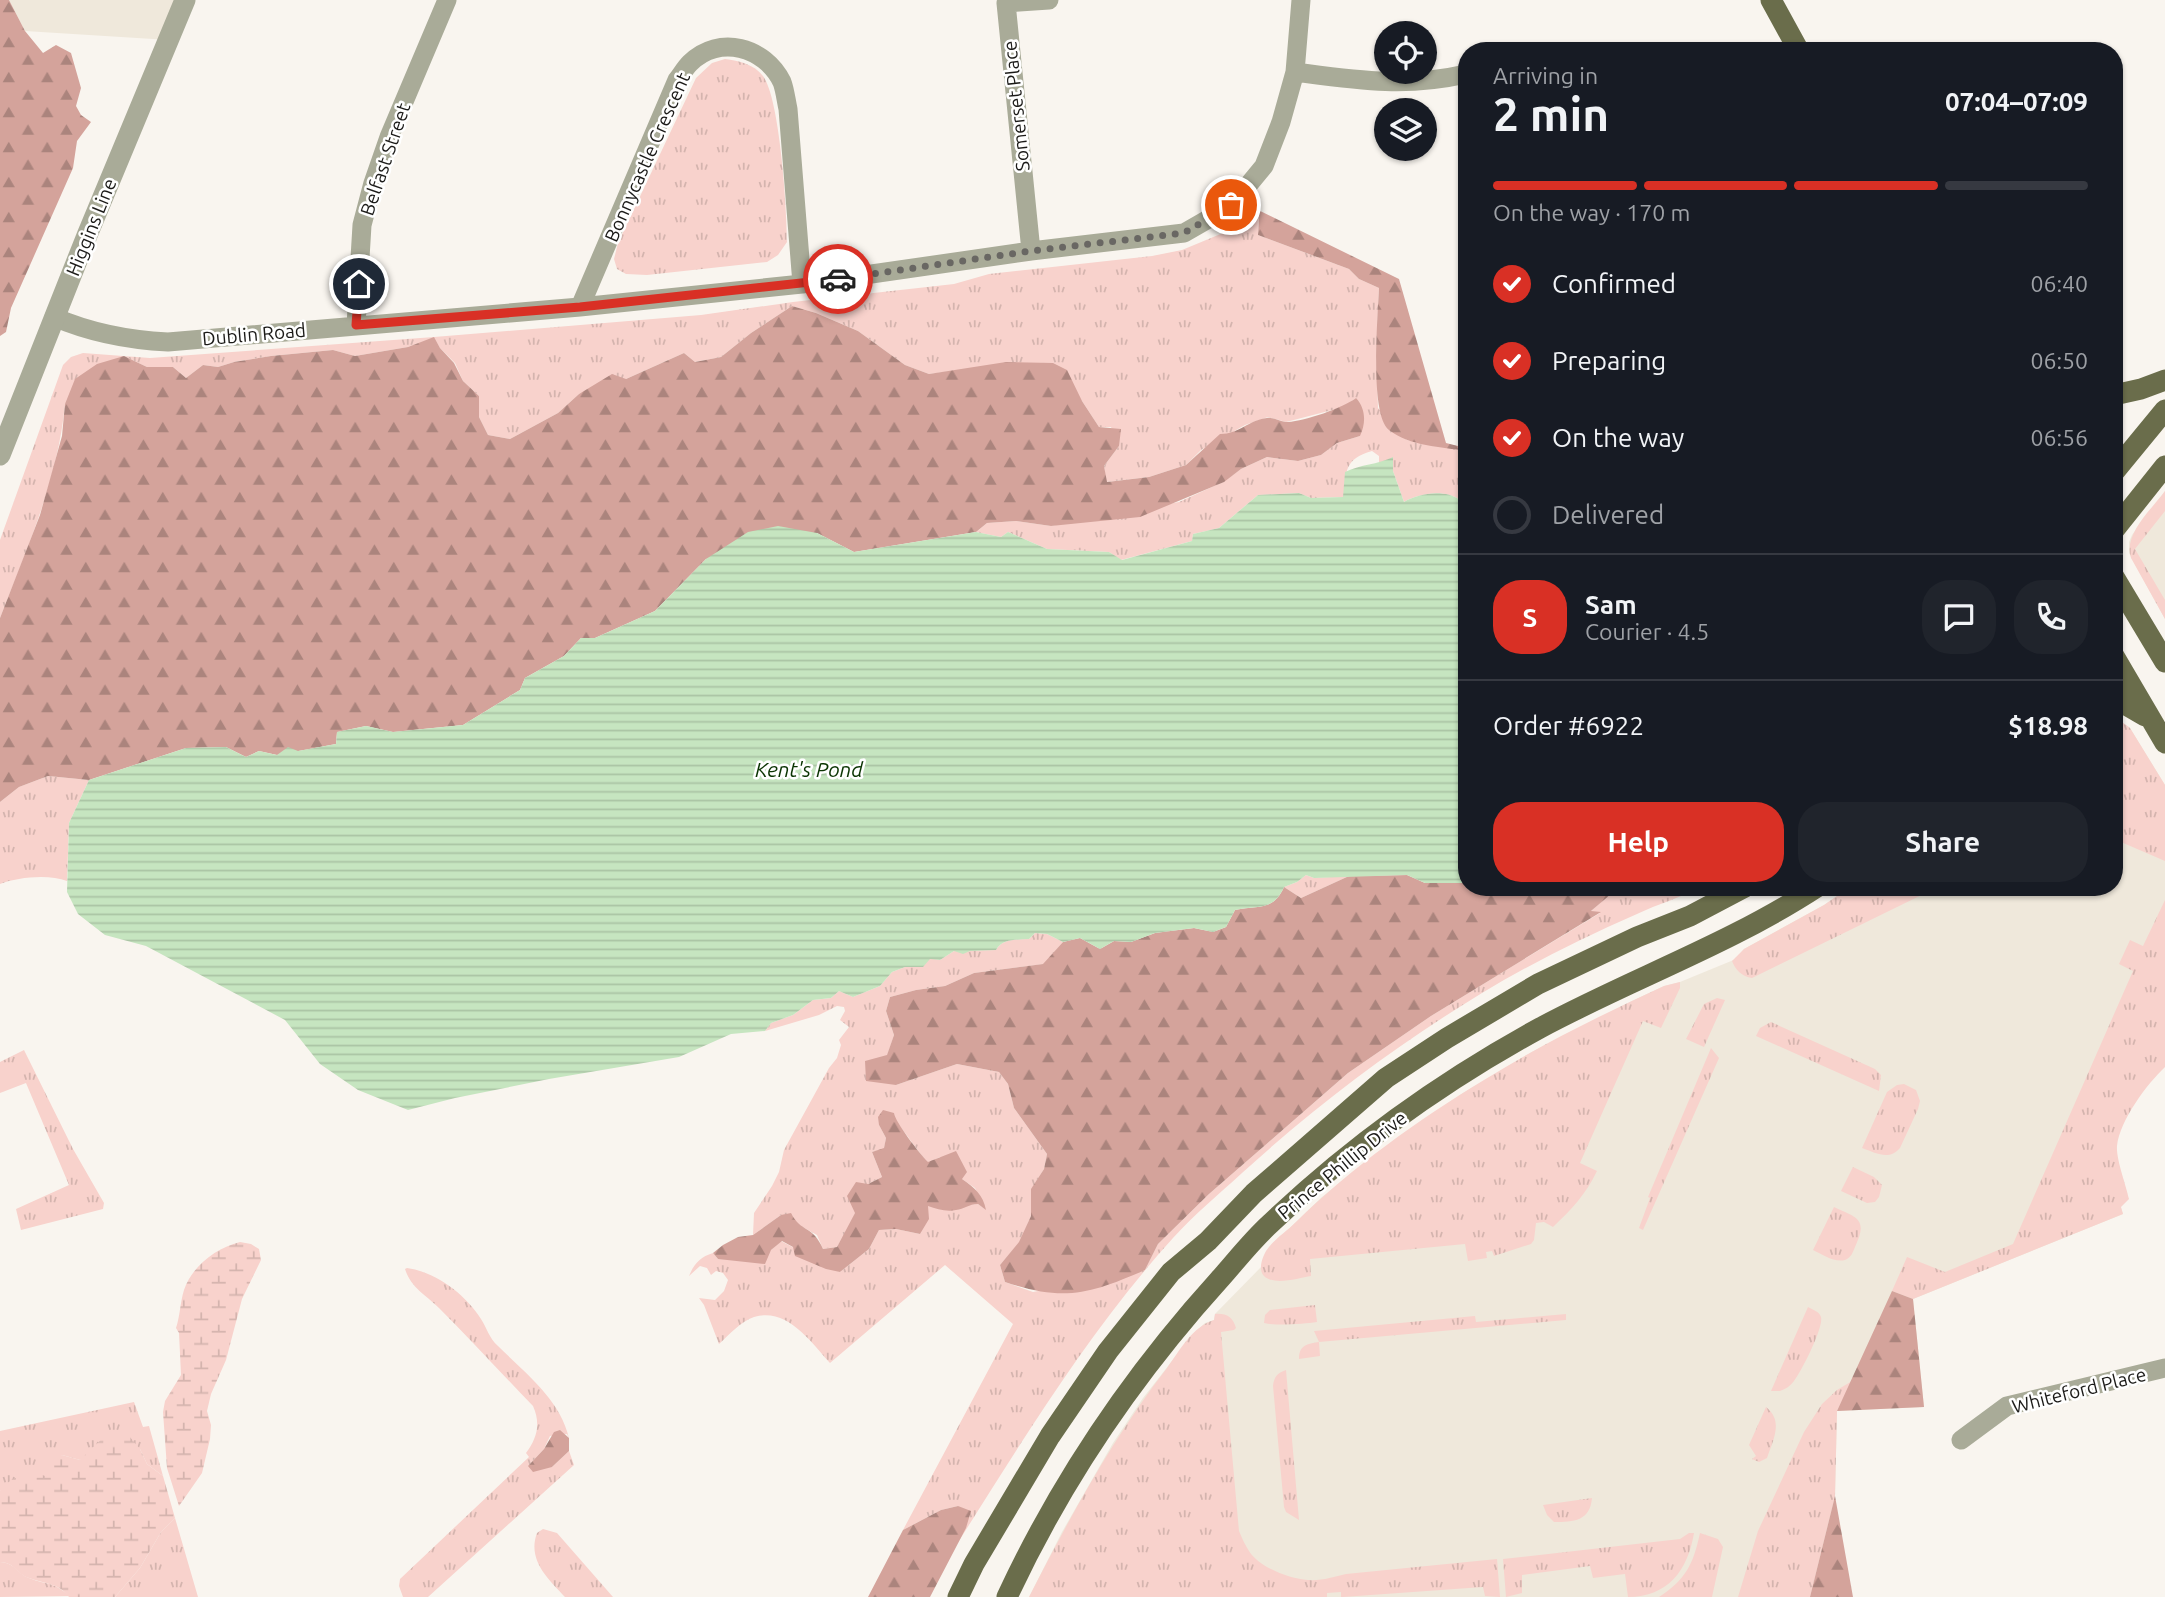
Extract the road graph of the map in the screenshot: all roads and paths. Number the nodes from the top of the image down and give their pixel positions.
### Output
1 (185, 0) edge
2 (447, 0) edge
3 (1049, 0) edge
4 (1301, 0) edge
5 (1771, 0) edge
6 (1794, 42) edge
7 (1295, 72) junction
8 (1458, 75) edge
9 (1031, 251) junction
10 (802, 284) junction
11 (580, 307) junction
12 (54, 317) junction
13 (356, 325) junction
14 (2165, 380) edge
15 (2123, 393) edge
16 (2165, 410) edge
17 (0, 455) edge
18 (2123, 461) edge
19 (2165, 466) edge
20 (2123, 519) edge
21 (2123, 592) edge
22 (2165, 662) edge
23 (2123, 672) edge
24 (2123, 703) edge
25 (2150, 719) junction
26 (2165, 743) edge
27 (1728, 896) edge
28 (1802, 896) edge
29 (2165, 1368) edge
30 (1961, 1440) dead end
31 (958, 1597) edge
32 (1007, 1597) edge

1 - 12 street, Higgins Line
2 - 13 street, Belfast Street
3 - 9 street, Somerset Place
4 - 7 street, Dublin Road
5 - 6 main road
7 - 8 street
7 - 9 street, Dublin Road
9 - 10 street, Dublin Road
10 - 11 street, Dublin Road
10 - 11 street, Bonnycastle Crescent
11 - 13 street, Dublin Road
12 - 13 street, Dublin Road
12 - 17 street, Higgins Line
14 - 15 main road
16 - 18 main road
19 - 20 main road
21 - 22 main road
23 - 25 main road
24 - 25 main road
25 - 26 main road
27 - 31 main road, Prince Phillip Drive
28 - 32 main road, Prince Phillip Drive
29 - 30 street, Whiteford Place

